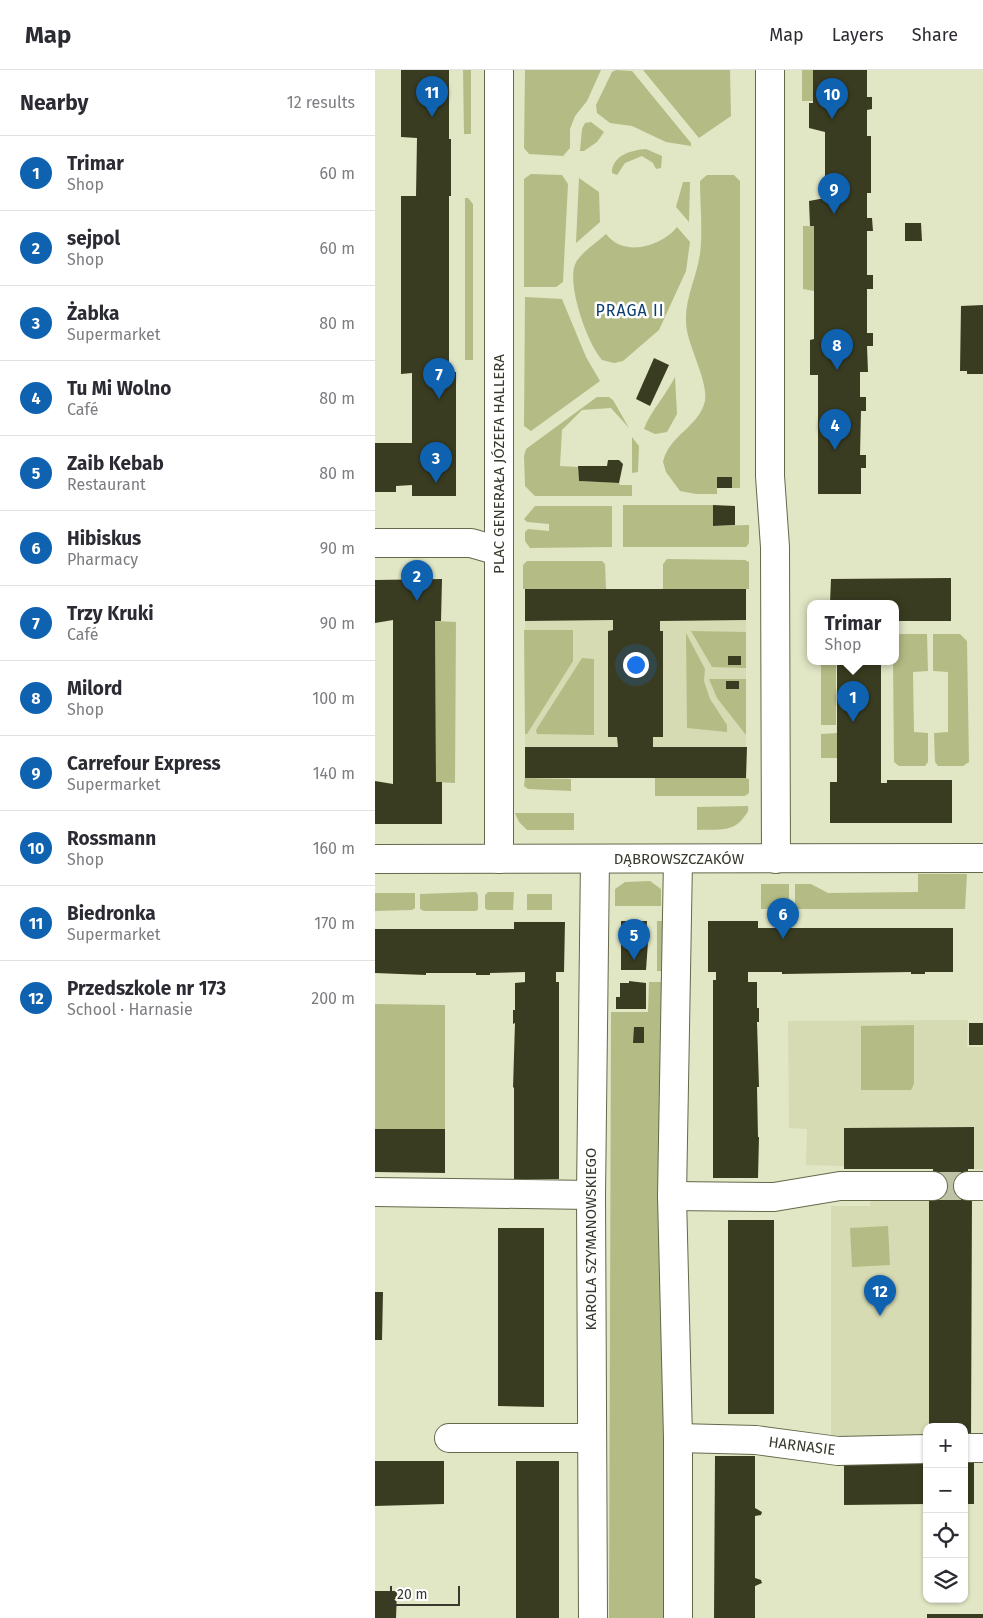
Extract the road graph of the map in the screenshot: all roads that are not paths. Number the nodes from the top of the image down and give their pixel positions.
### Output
1 (499, 70) edge
2 (770, 70) edge
3 (375, 543) edge
4 (499, 551) junction
5 (983, 858) edge
6 (375, 859) edge
7 (499, 859) junction
8 (595, 859) junction
9 (776, 859) junction
10 (678, 860) junction
11 (933, 1186) tunnel mouth
12 (375, 1192) edge
13 (591, 1195) junction
14 (672, 1196) junction
15 (449, 1438) dead end
16 (592, 1438) junction
17 (677, 1438) junction
18 (923, 1449) edge
19 (593, 1618) edge
20 (678, 1618) edge

1 - 4 street, PLAC GENERAŁA JÓZEFA HALLERA
2 - 9 street
3 - 4 street
4 - 7 street, PLAC GENERAŁA JÓZEFA HALLERA
5 - 9 street, DĄBROWSZCZAKÓW
6 - 7 street, DĄBROWSZCZAKÓW
7 - 8 street, DĄBROWSZCZAKÓW
8 - 10 street, DĄBROWSZCZAKÓW
8 - 13 street, KAROLA SZYMANOWSKIEGO
9 - 10 street, DĄBROWSZCZAKÓW
10 - 14 street
11 - 14 street
12 - 13 street
13 - 16 street, KAROLA SZYMANOWSKIEGO
14 - 17 street
15 - 16 street
16 - 19 street, KAROLA SZYMANOWSKIEGO
17 - 18 street, HARNASIE
17 - 20 street

